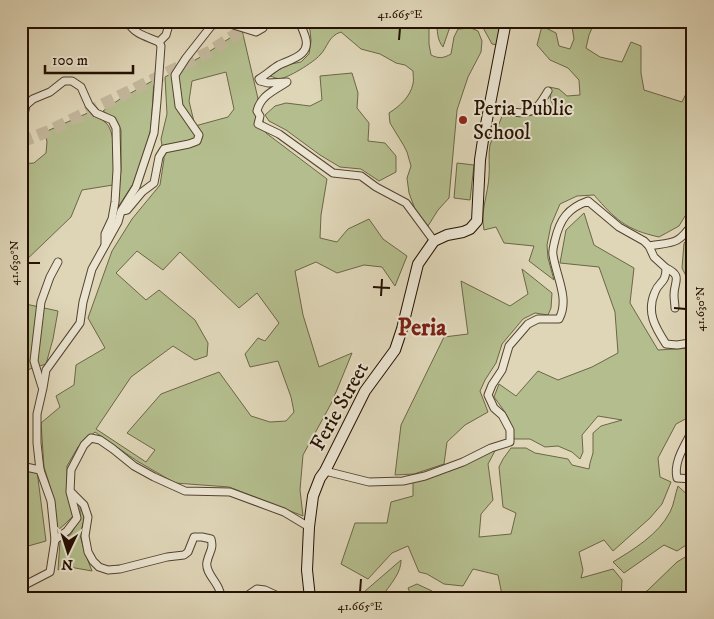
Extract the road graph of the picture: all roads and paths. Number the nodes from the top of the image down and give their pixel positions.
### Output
1 (127, 21) edge
2 (170, 21) edge
3 (265, 21) edge
4 (298, 21) edge
5 (506, 21) edge
6 (159, 42) junction
7 (548, 91) dead end
8 (489, 109) junction
9 (23, 119) dead end
10 (121, 211) junction
11 (693, 223) edge
12 (434, 241) junction
13 (105, 246) junction
14 (649, 246) junction
15 (58, 262) dead end
16 (666, 268) junction
17 (676, 308) dead end
18 (693, 344) edge
19 (43, 388) junction
20 (693, 429) edge
21 (21, 466) edge
22 (40, 470) junction
23 (325, 471) junction
24 (693, 479) edge
25 (70, 492) junction
26 (309, 527) junction
27 (55, 540) junction
28 (21, 587) edge
29 (223, 598) edge
30 (244, 598) edge
31 (282, 598) edge
32 (310, 598) edge

1 - 6 street
2 - 6 street
3 - 10 street
4 - 12 street
5 - 8 street
6 - 10 street
7 - 8 street
8 - 12 street
9 - 13 street
10 - 13 street
11 - 14 street
12 - 23 street, Ferie Street
13 - 19 street
14 - 16 street
14 - 23 street
15 - 19 street
16 - 17 street
16 - 18 street
19 - 22 street
20 - 24 street
21 - 22 street
22 - 27 street
23 - 26 street, Ferie Street
25 - 26 street
25 - 27 street
25 - 29 street
26 - 32 street, Ferie Street
27 - 28 street
30 - 31 street

